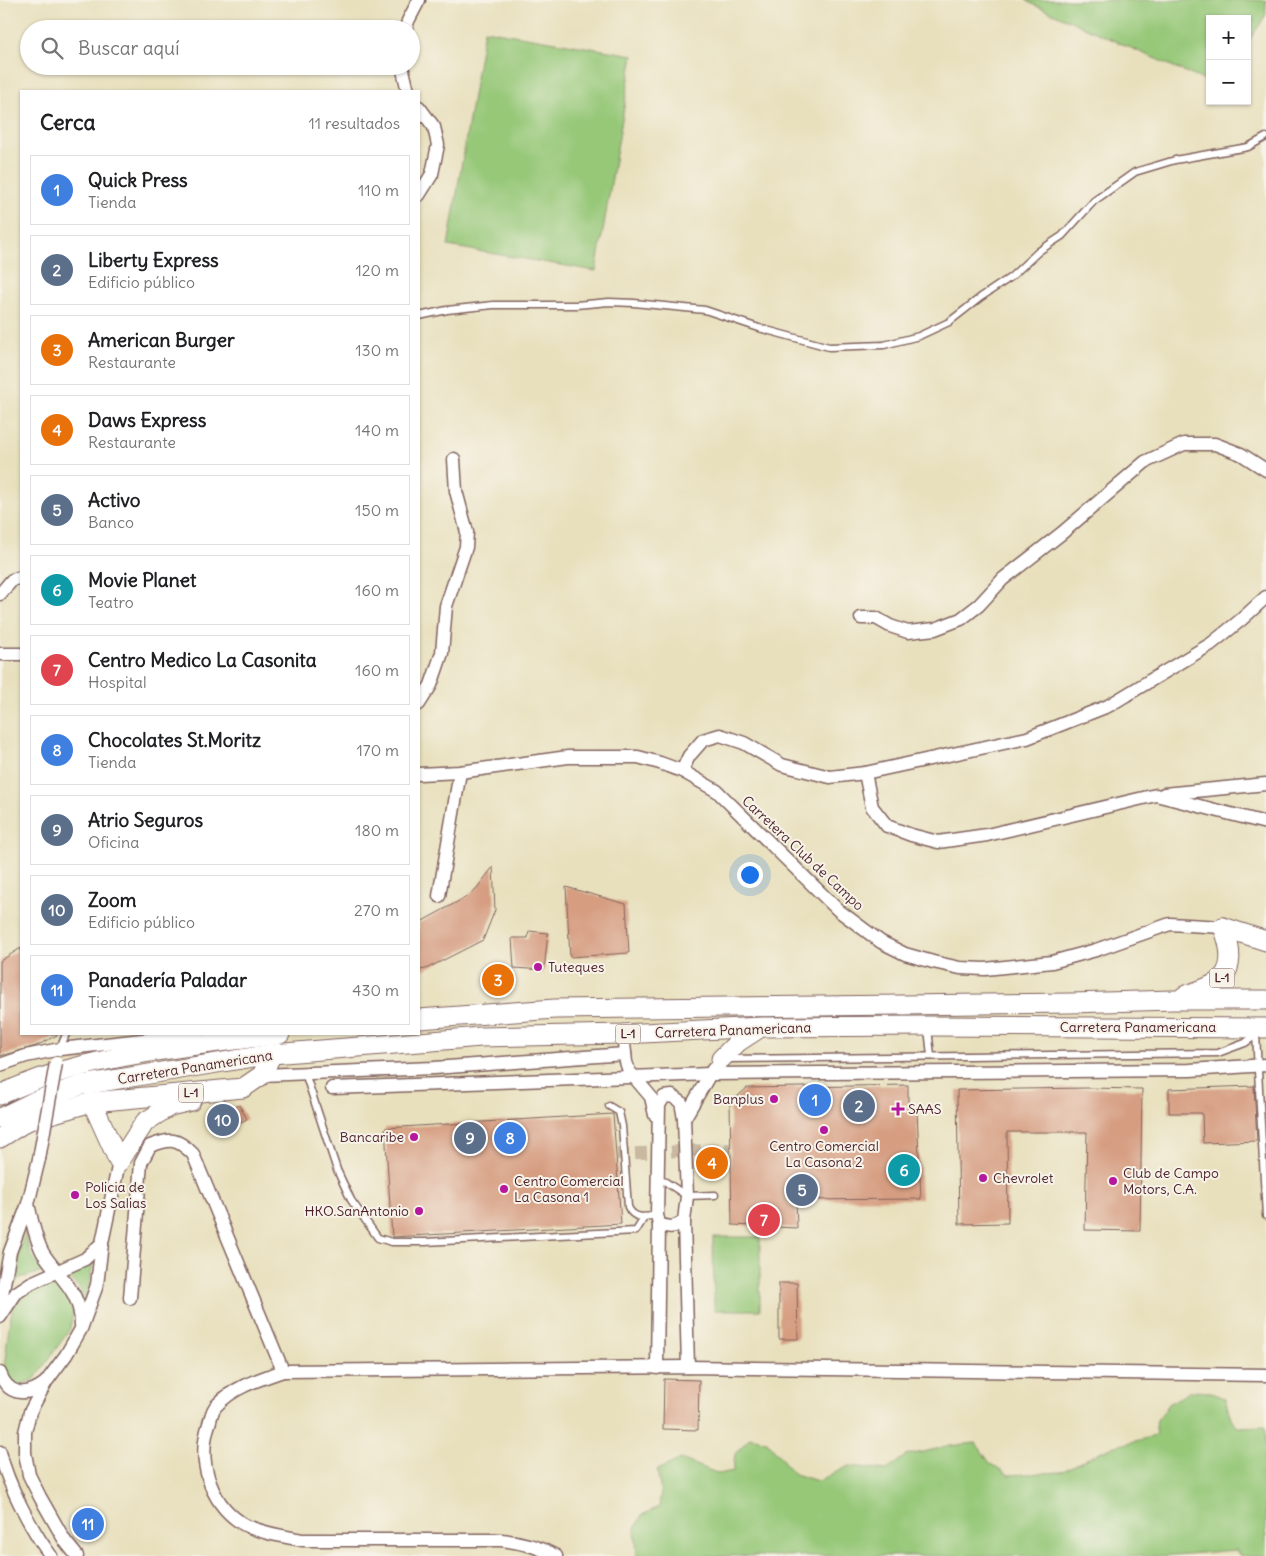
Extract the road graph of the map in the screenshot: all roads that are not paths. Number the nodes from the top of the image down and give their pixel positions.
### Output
1 (419, 0) edge
2 (408, 20) edge
3 (404, 75) edge
4 (408, 90) edge
5 (420, 108) edge
6 (1266, 137) edge
7 (420, 193) edge
8 (420, 316) edge
9 (454, 459) dead end
10 (1266, 470) edge
11 (20, 577) edge
12 (0, 594) edge
13 (1266, 597) edge
14 (861, 618) dead end
15 (0, 654) edge
16 (20, 654) edge
17 (420, 702) edge
18 (682, 771) junction
19 (460, 772) junction
20 (865, 773) junction
21 (420, 774) edge
22 (1266, 784) edge
23 (1156, 795) junction
24 (1266, 822) edge
25 (439, 896) dead end
26 (1223, 927) junction
27 (1266, 941) edge
28 (1173, 1000) junction
29 (1266, 1000) edge
30 (420, 1019) edge
31 (928, 1026) junction
32 (761, 1028) junction
33 (1261, 1030) edge
34 (623, 1034) junction
35 (66, 1035) edge
36 (177, 1035) edge
37 (273, 1035) edge
38 (60, 1049) junction
39 (272, 1054) junction
40 (625, 1054) junction
41 (931, 1056) junction
42 (0, 1065) edge
43 (1261, 1065) edge
44 (715, 1067) junction
45 (305, 1073) junction
46 (262, 1075) junction
47 (634, 1078) junction
48 (243, 1088) junction
49 (332, 1088) dead end
50 (0, 1095) edge
51 (92, 1102) junction
52 (609, 1106) dead end
53 (0, 1118) edge
54 (684, 1119) junction
55 (658, 1127) junction
56 (0, 1138) edge
57 (119, 1162) junction
58 (657, 1177) junction
59 (715, 1195) dead end
60 (687, 1196) junction
61 (28, 1204) junction
62 (1266, 1216) edge
63 (644, 1218) junction
64 (658, 1219) junction
65 (684, 1221) junction
66 (102, 1243) junction
67 (58, 1272) junction
68 (130, 1298) dead end
69 (0, 1305) edge
70 (0, 1317) edge
71 (81, 1329) junction
72 (688, 1367) junction
73 (657, 1368) junction
74 (283, 1371) junction
75 (0, 1373) edge
76 (1266, 1376) edge
77 (46, 1382) junction
78 (0, 1452) edge
79 (51, 1556) edge
80 (77, 1556) edge
81 (556, 1556) edge

1 - 2 street
3 - 4 street
5 - 7 street
6 - 8 lane
9 - 17 street
10 - 14 street
11 - 12 street
13 - 20 street
15 - 16 street
18 - 19 street, Carretera Club de Campo
18 - 20 street
18 - 26 street, Carretera Club de Campo
19 - 21 street, Carretera Club de Campo
19 - 25 street
20 - 23 street
22 - 23 street
23 - 24 street
26 - 27 main road
26 - 28 main road, L-1
28 - 29 main road, Carretera Panamericana / L-1
28 - 30 main road, Carretera Panamericana / L-1
31 - 32 main road, Carretera Panamericana / L-1
31 - 33 main road, Carretera Panamericana / L-1
31 - 41 lane
32 - 34 main road, Carretera Panamericana / L-1
32 - 44 main road
33 - 41 lane
33 - 43 lane
34 - 39 main road, Carretera Panamericana / L-1
34 - 40 street
35 - 38 lane
36 - 38 street
37 - 50 main road, Carretera Panamericana
38 - 42 street
38 - 61 street, bridge
39 - 46 main road
39 - 53 main road, Carretera Panamericana / L-1
40 - 45 street
40 - 47 street
41 - 44 lane
43 - 44 street
43 - 62 lane
44 - 47 street
44 - 54 street
45 - 46 street
45 - 63 lane
46 - 48 main road, L-1
47 - 49 street
47 - 55 street
48 - 51 main road, L-1
48 - 57 main road
51 - 56 main road, L-1
51 - 57 main road
52 - 63 lane
54 - 55 street
54 - 60 street
55 - 58 street
57 - 66 street
58 - 60 lane
58 - 64 street
59 - 60 lane
60 - 65 street
61 - 67 street
61 - 69 street
63 - 64 lane
64 - 65 street
64 - 73 street
65 - 72 street
66 - 67 street
66 - 71 street
67 - 70 street
67 - 71 street
68 - 74 street
71 - 77 street
72 - 73 street
72 - 76 street
73 - 74 street
74 - 81 street
75 - 77 street
77 - 80 street
78 - 79 street

